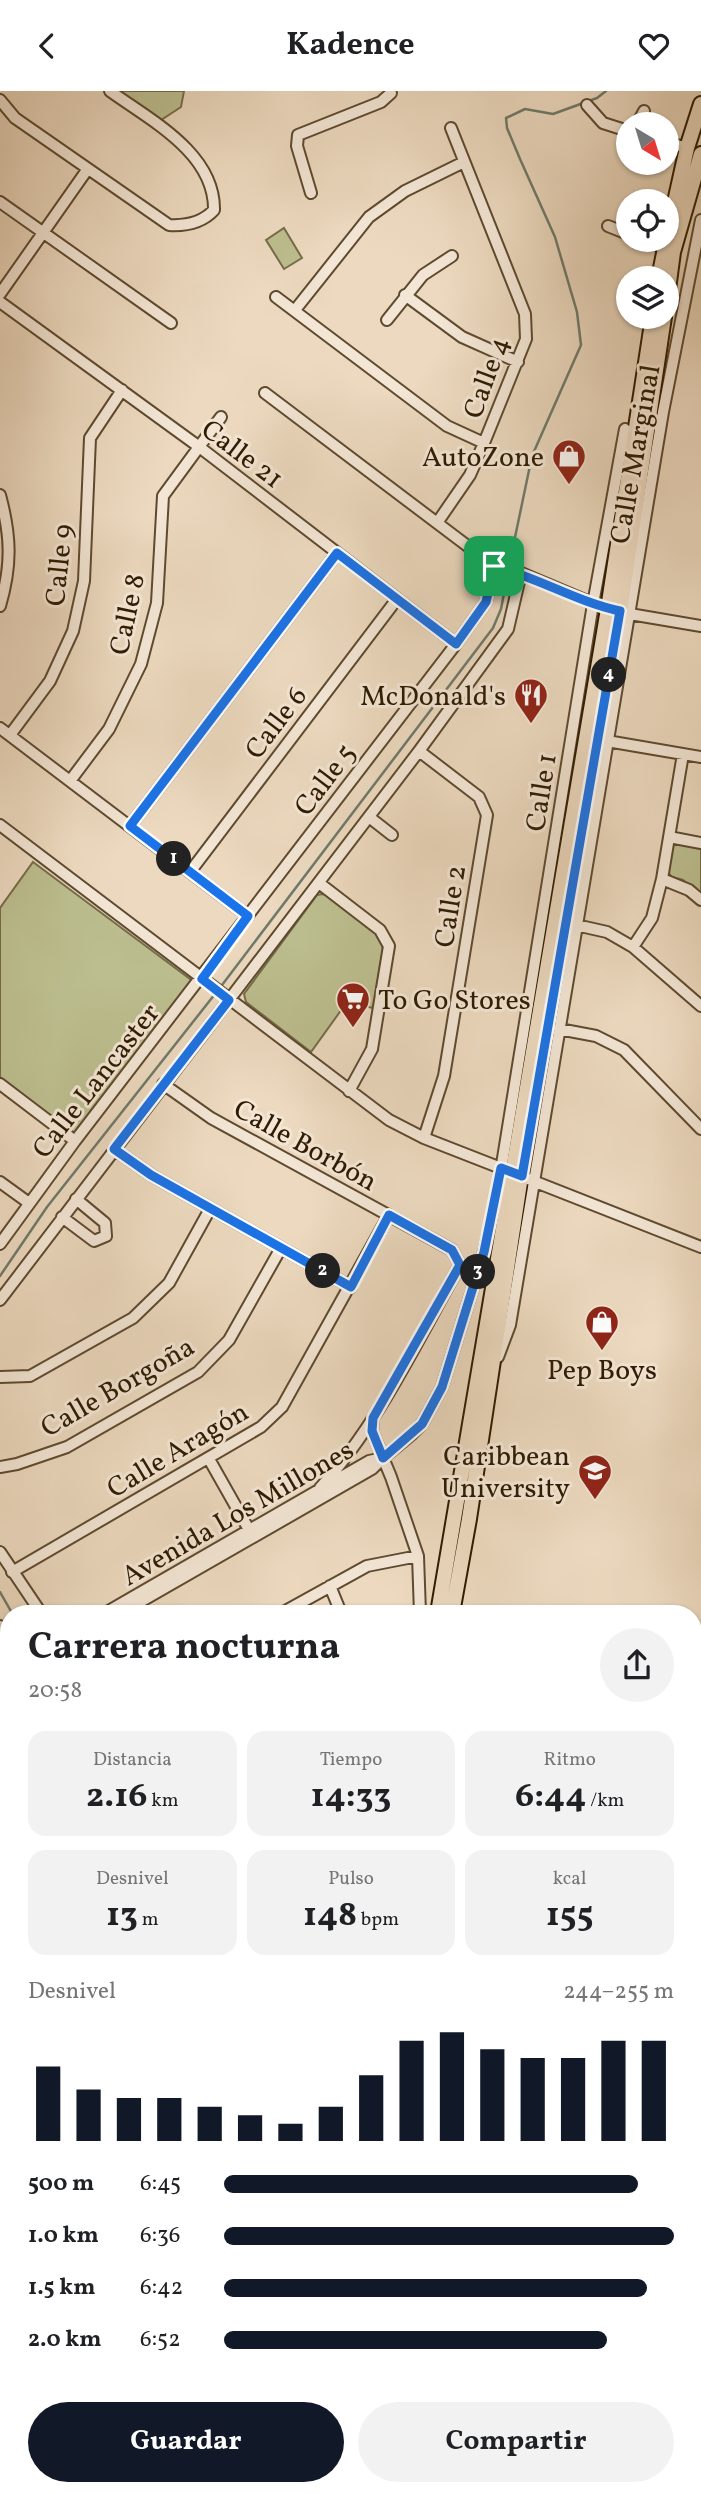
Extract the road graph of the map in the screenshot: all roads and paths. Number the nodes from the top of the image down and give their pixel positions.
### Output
1 (110, 91) edge
2 (391, 92) edge
3 (0, 100) edge
4 (701, 104) edge
5 (587, 105) dead end
6 (616, 127) edge
7 (450, 128) dead end
8 (694, 151) edge
9 (464, 162) junction
10 (88, 170) junction
11 (311, 193) dead end
12 (679, 200) edge
13 (0, 202) edge
14 (701, 220) edge
15 (608, 226) dead end
16 (616, 229) edge
17 (43, 234) junction
18 (696, 246) junction
19 (452, 255) dead end
20 (701, 263) edge
21 (671, 266) edge
22 (0, 294) edge
23 (405, 295) junction
24 (276, 297) dead end
25 (0, 302) edge
26 (295, 310) junction
27 (387, 320) dead end
28 (171, 323) dead end
29 (652, 329) edge
30 (662, 329) edge
31 (518, 362) junction
32 (122, 390) junction
33 (265, 393) dead end
34 (221, 417) dead end
35 (625, 429) dead end
36 (484, 443) junction
37 (198, 446) junction
38 (0, 495) edge
39 (437, 523) junction
40 (337, 553) junction
41 (494, 566) junction
42 (521, 573) junction
43 (397, 599) junction
44 (593, 604) junction
45 (0, 605) edge
46 (619, 611) junction
47 (701, 626) edge
48 (456, 644) junction
49 (0, 728) edge
50 (10, 735) junction
51 (607, 741) junction
52 (419, 751) junction
53 (683, 754) junction
54 (701, 757) edge
55 (70, 781) junction
56 (369, 817) junction
57 (0, 825) edge
58 (130, 826) junction
59 (392, 835) dead end
60 (669, 837) junction
61 (701, 843) edge
62 (190, 872) junction
63 (662, 879) junction
64 (319, 883) junction
65 (701, 900) edge
66 (248, 916) junction
67 (576, 925) junction
68 (633, 947) junction
69 (202, 979) junction
70 (229, 1000) junction
71 (701, 1006) edge
72 (559, 1029) junction
73 (0, 1084) edge
74 (163, 1084) junction
75 (349, 1091) junction
76 (701, 1129) edge
77 (424, 1138) junction
78 (75, 1141) junction
79 (114, 1149) junction
80 (517, 1175) junction
81 (0, 1182) edge
82 (76, 1199) junction
83 (29, 1203) junction
84 (211, 1209) junction
85 (389, 1215) junction
86 (62, 1217) junction
87 (0, 1244) edge
88 (701, 1247) edge
89 (281, 1248) junction
90 (351, 1287) junction
91 (0, 1300) edge
92 (0, 1377) edge
93 (373, 1418) junction
94 (383, 1458) junction
95 (209, 1459) junction
96 (0, 1467) edge
97 (320, 1488) junction
98 (251, 1533) junction
99 (0, 1552) edge
100 (418, 1556) junction
101 (12, 1572) junction
102 (330, 1586) junction
103 (35, 1605) edge
104 (120, 1605) edge
105 (134, 1605) edge
106 (296, 1605) edge
107 (338, 1605) edge
108 (420, 1605) edge
109 (439, 1605) edge
110 (453, 1605) edge

1 - 10 street
2 - 11 street
3 - 10 street
4 - 8 main road
5 - 6 street
7 - 9 street, Calle 4
8 - 12 main road
8 - 21 main road
9 - 26 street
9 - 31 street, Calle 4
10 - 17 street
13 - 17 street
14 - 18 street, Calle Marginal
15 - 16 street
17 - 22 street
17 - 28 street
18 - 20 street
18 - 46 street, Calle Marginal
19 - 23 street
23 - 27 street
23 - 31 street
24 - 26 street
25 - 32 street, Calle 21
26 - 36 street
29 - 46 main road
30 - 46 main road
31 - 36 street, Calle 4
32 - 37 street, Calle 21
32 - 50 street, Calle 9
33 - 39 street
34 - 37 street, Calle 8
35 - 44 street, Calle 1
36 - 39 street, Calle 4
37 - 40 street, Calle 21
37 - 55 street, Calle 8
38 - 45 street
39 - 41 street
40 - 43 street, Calle 21
40 - 58 street
41 - 42 street
41 - 48 street, Calle 5
42 - 44 street
42 - 52 street
43 - 48 street, Calle 21
43 - 62 street, Calle 6
44 - 46 street
44 - 80 street, Calle 1
46 - 47 street
46 - 51 street, Calle Marginal
46 - 80 main road
48 - 66 street, Calle 5
49 - 50 street
50 - 55 street
51 - 53 street
51 - 67 street, Calle Marginal
52 - 56 street
52 - 77 street, Calle 2
53 - 54 street
53 - 60 street
55 - 58 street
56 - 59 street
56 - 64 street
57 - 69 street
58 - 62 street
60 - 61 street
60 - 63 street
62 - 66 street
63 - 65 street
63 - 68 street
64 - 70 street
64 - 75 street
66 - 69 street, Calle 5
67 - 68 street
67 - 72 street, Calle Marginal
68 - 71 street
69 - 70 street
69 - 78 street, Calle Lancaster
70 - 74 street
70 - 75 street
72 - 76 street
72 - 80 street, Calle Marginal
73 - 78 street
74 - 79 street
74 - 85 street, Calle Borbón
75 - 77 street
77 - 80 street
78 - 83 street, Calle Lancaster
79 - 82 street
79 - 84 street
80 - 88 street
80 - 94 street
80 - 109 main road
80 - 110 main road
81 - 83 street
82 - 86 street
82 - 86 street
83 - 87 street, Calle Lancaster
84 - 89 street
84 - 92 street
85 - 90 street, Calle Aragón
85 - 93 street, Calle Borbón
86 - 91 street
89 - 90 street
89 - 96 street, Calle Borgoña
90 - 95 street, Calle Aragón
93 - 94 street
93 - 97 street
94 - 97 street, Avenida Los Millones
94 - 98 street, Avenida Los Millones
94 - 100 street
95 - 98 street
95 - 101 street, Calle Aragón
97 - 98 street, Avenida Los Millones
98 - 104 street, Avenida Los Millones
98 - 105 street, Avenida Los Millones
99 - 101 street
100 - 102 street
100 - 108 street
101 - 103 street
102 - 106 street
102 - 107 street

